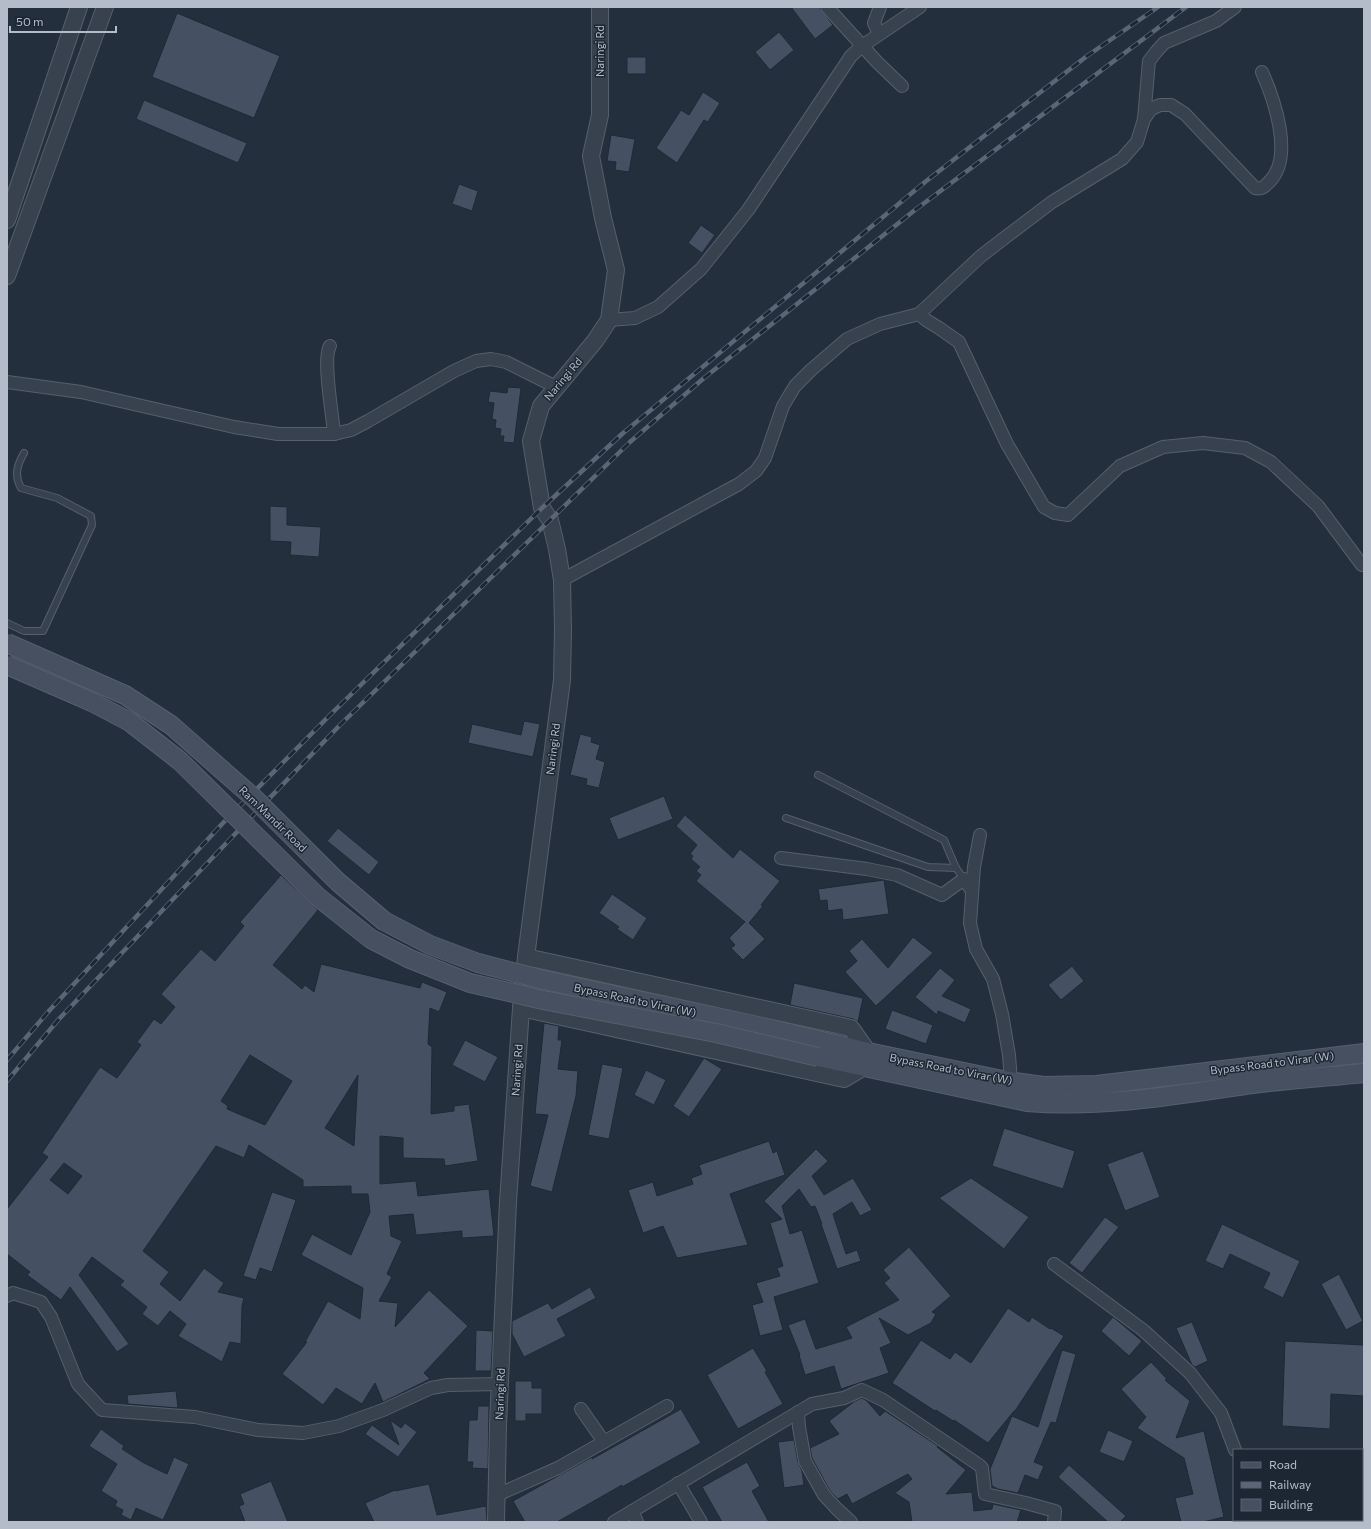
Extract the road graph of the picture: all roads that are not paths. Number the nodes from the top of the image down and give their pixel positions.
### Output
1 (79, 7) edge
2 (105, 7) edge
3 (600, 7) edge
4 (827, 7) edge
5 (880, 7) edge
6 (920, 7) edge
7 (1235, 7) edge
8 (880, 34) junction
9 (862, 46) junction
10 (1262, 72) dead end
11 (902, 86) dead end
12 (1144, 119) junction
13 (11, 193) edge
14 (30, 213) junction
15 (8, 217) edge
16 (22, 235) junction
17 (7, 276) edge
18 (919, 314) junction
19 (609, 320) junction
20 (330, 346) dead end
21 (7, 382) edge
22 (556, 387) junction
23 (334, 434) junction
24 (24, 453) dead end
25 (1362, 565) dead end
26 (562, 580) junction
27 (7, 623) edge
28 (7, 643) edge
29 (7, 665) edge
30 (818, 775) dead end
31 (786, 818) dead end
32 (980, 835) dead end
33 (781, 858) dead end
34 (956, 868) junction
35 (964, 879) junction
36 (972, 891) junction
37 (526, 957) junction
38 (544, 980) joint
39 (521, 1008) junction
40 (819, 1049) junction
41 (1364, 1053) edge
42 (866, 1060) junction
43 (1364, 1073) edge
44 (1011, 1081) junction
45 (1054, 1264) dead end
46 (7, 1296) edge
47 (500, 1384) junction
48 (667, 1406) dead end
49 (581, 1408) dead end
50 (798, 1412) junction
51 (604, 1442) junction
52 (1235, 1449) edge
53 (678, 1483) junction
54 (497, 1495) junction
55 (632, 1511) junction
56 (496, 1522) edge
57 (614, 1522) edge
58 (637, 1522) edge
59 (701, 1522) edge
60 (851, 1522) edge
61 (1054, 1522) edge

1 - 13 street
2 - 14 street
3 - 19 street, Naringi Rd
4 - 9 street
5 - 8 street
6 - 8 street
7 - 12 street
8 - 9 street
9 - 11 street
9 - 19 street
10 - 12 street
12 - 18 street
13 - 14 street
13 - 15 street
14 - 16 street
15 - 16 street
16 - 17 street
18 - 25 street
18 - 26 street
19 - 22 street, Naringi Rd
20 - 23 street
21 - 23 street
22 - 23 street
22 - 26 street, Naringi Rd
24 - 27 lane
26 - 37 street, Naringi Rd
28 - 38 main road, Ram Mandir Road, bridge
29 - 40 main road, bridge
30 - 34 lane
31 - 34 lane
32 - 36 street
33 - 35 street
34 - 35 lane
35 - 36 street
36 - 44 street
37 - 39 street, Naringi Rd
37 - 42 street
38 - 40 main road, Bypass Road to Virar (W)
39 - 42 street
39 - 47 street, Naringi Rd
40 - 42 main road
41 - 44 main road, Bypass Road to Virar (W)
42 - 43 main road
42 - 44 main road, Bypass Road to Virar (W)
45 - 52 street
46 - 47 street
47 - 54 street, Naringi Rd
48 - 51 street
49 - 51 street
50 - 53 street
50 - 60 street
50 - 61 street
51 - 54 street
53 - 55 street
53 - 59 street
54 - 56 street, Naringi Rd
55 - 57 street
55 - 58 street

